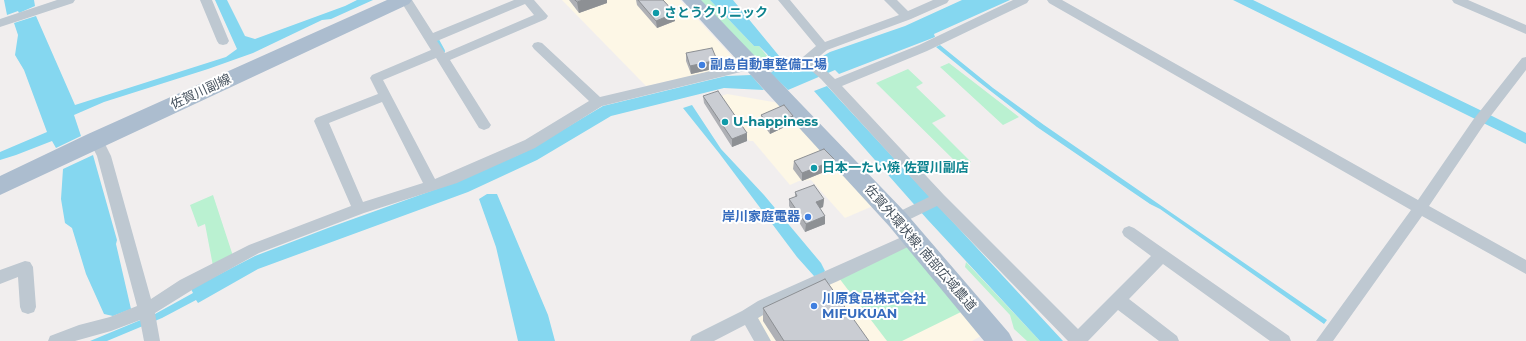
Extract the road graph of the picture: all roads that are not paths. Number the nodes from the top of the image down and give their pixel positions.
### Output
1 (69, 0) edge
2 (206, 0) edge
3 (404, 0) edge
4 (525, 0) edge
5 (528, 0) edge
6 (691, 0) edge
7 (784, 0) edge
8 (890, 0) edge
9 (943, 0) edge
10 (1023, 0) edge
11 (1053, 0) edge
12 (1458, 0) edge
13 (907, 16) junction
14 (0, 23) edge
15 (1526, 30) edge
16 (430, 39) junction
17 (223, 41) dead end
18 (538, 46) dead end
19 (824, 47) junction
20 (440, 56) junction
21 (810, 61) junction
22 (1526, 61) edge
23 (762, 66) junction
24 (829, 80) junction
25 (385, 96) junction
26 (598, 102) junction
27 (484, 124) dead end
28 (96, 140) junction
29 (0, 186) edge
30 (432, 186) junction
31 (940, 199) junction
32 (1420, 208) junction
33 (359, 209) junction
34 (906, 215) junction
35 (1130, 232) dead end
36 (913, 238) junction
37 (1162, 255) junction
38 (1526, 268) edge
39 (0, 277) edge
40 (1118, 300) junction
41 (28, 307) dead end
42 (748, 316) junction
43 (148, 322) edge
44 (56, 341) edge
45 (698, 341) edge
46 (763, 341) edge
47 (1000, 341) edge
48 (1078, 341) edge
49 (1171, 341) edge
50 (1283, 341) edge
51 (1324, 341) edge

1 - 14 street
2 - 17 street
3 - 16 street
3 - 28 main road, 佐賀川副線
4 - 16 street
5 - 20 street
6 - 23 main road, 佐賀外環状線; 南部広域農道
7 - 19 street
8 - 13 street
9 - 13 street
10 - 24 street
11 - 32 street
12 - 15 street
13 - 19 street
16 - 20 street
18 - 26 street
19 - 21 street
20 - 25 street
20 - 27 street
21 - 23 street
21 - 24 street
22 - 32 street
23 - 26 street
23 - 34 main road, 佐賀外環状線; 南部広域農道
24 - 31 street
25 - 30 street
25 - 33 street
26 - 30 street
28 - 29 main road, 佐賀川副線
28 - 43 street
30 - 33 street
31 - 34 street
31 - 48 street
32 - 38 street
32 - 51 street
33 - 43 street
34 - 36 main road, 佐賀外環状線; 南部広域農道
35 - 37 street
36 - 42 street
36 - 47 main road, 佐賀外環状線; 南部広域農道
37 - 40 street
37 - 50 street
39 - 41 street
40 - 48 street
40 - 49 street
42 - 45 street
42 - 46 street
43 - 44 street

